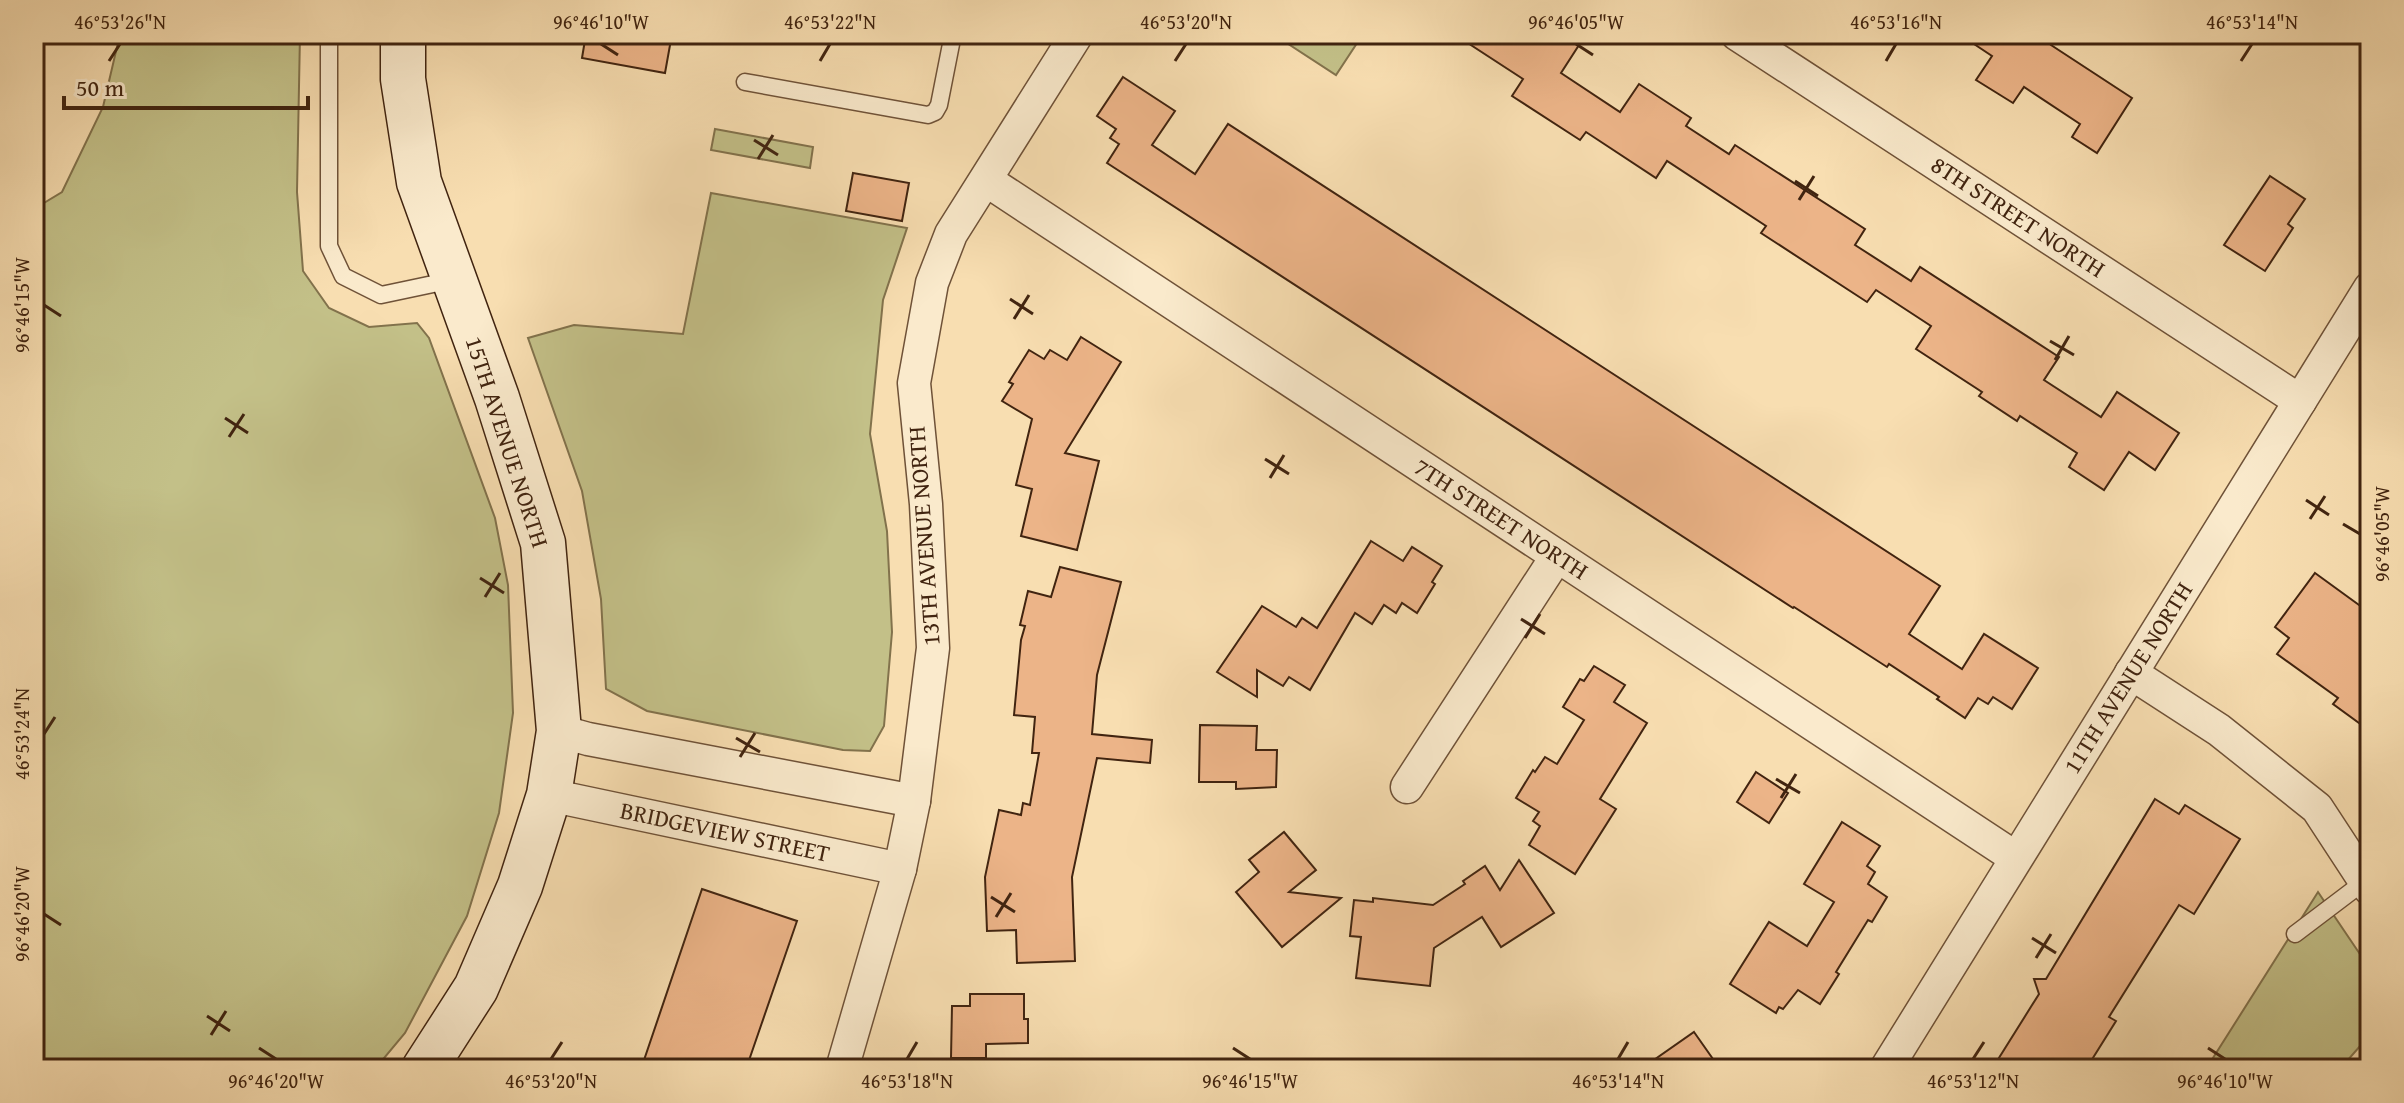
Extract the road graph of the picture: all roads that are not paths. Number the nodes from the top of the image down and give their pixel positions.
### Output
1 (329, 34) edge
2 (403, 34) edge
3 (953, 34) edge
4 (1077, 34) edge
5 (1737, 34) edge
6 (745, 82) dead end
7 (986, 180) junction
8 (453, 280) junction
9 (2370, 288) edge
10 (2300, 401) junction
11 (1557, 556) junction
12 (2131, 673) junction
13 (559, 731) junction
14 (1407, 787) dead end
15 (549, 795) junction
16 (914, 801) junction
17 (2016, 858) junction
18 (900, 869) junction
19 (2368, 885) edge
20 (2295, 934) dead end
21 (424, 1069) edge
22 (842, 1069) edge
23 (1886, 1069) edge

1 - 8 lane
2 - 8 main road, 15TH AVENUE NORTH
3 - 6 lane
4 - 7 street, 13TH AVENUE NORTH
5 - 10 street, 8TH STREET NORTH
7 - 11 street, 7TH STREET NORTH
7 - 16 street, 13TH AVENUE NORTH
8 - 13 main road, 15TH AVENUE NORTH
9 - 10 street, 11TH AVENUE NORTH
10 - 12 street, 11TH AVENUE NORTH
11 - 14 street
11 - 17 street, 7TH STREET NORTH
12 - 17 street, 11TH AVENUE NORTH
12 - 19 street
13 - 15 main road, 15TH AVENUE NORTH
13 - 16 street
15 - 18 street, BRIDGEVIEW STREET
15 - 21 main road, 15TH AVENUE NORTH
16 - 18 street, 13TH AVENUE NORTH
17 - 23 street, 11TH AVENUE NORTH
18 - 22 street, 13TH AVENUE NORTH
19 - 20 lane

